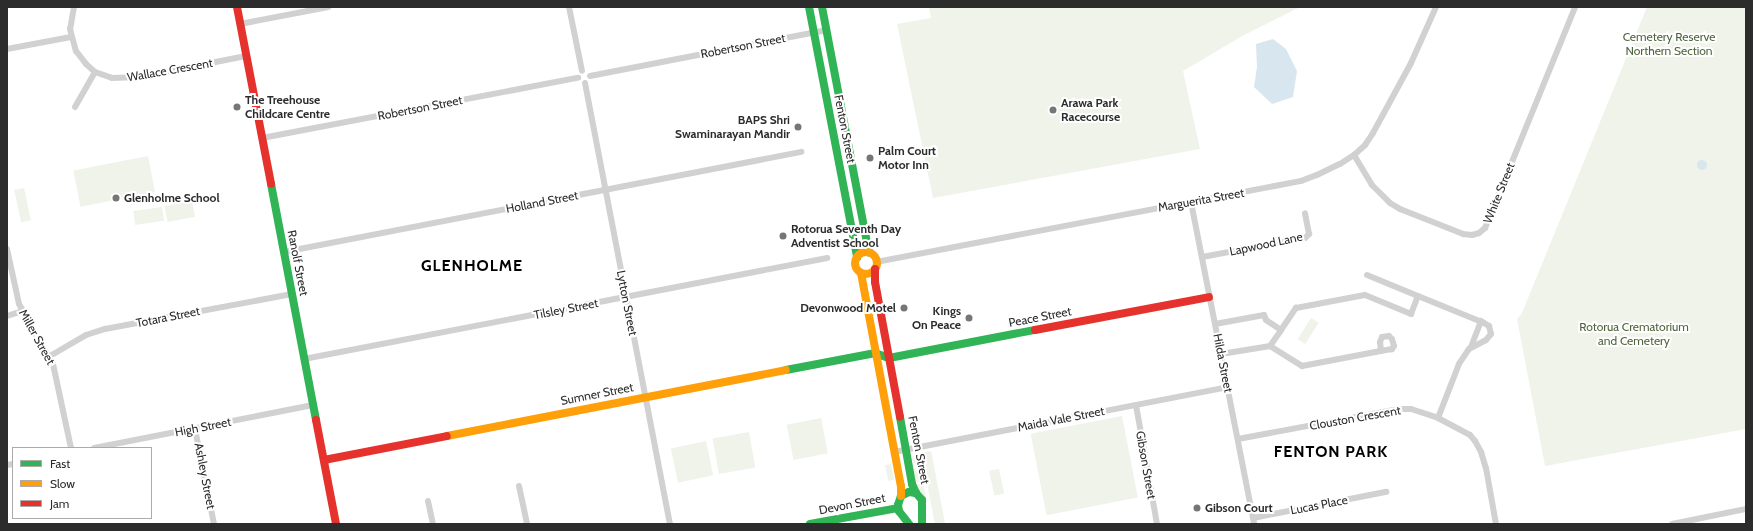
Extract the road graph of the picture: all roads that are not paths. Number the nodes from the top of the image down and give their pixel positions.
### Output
1 (74, 7) edge
2 (237, 7) edge
3 (328, 7) edge
4 (569, 7) edge
5 (809, 7) edge
6 (822, 7) edge
7 (1436, 7) edge
8 (1575, 7) edge
9 (240, 24) junction
10 (826, 30) junction
11 (814, 32) junction
12 (71, 37) junction
13 (7, 49) edge
14 (246, 56) junction
15 (582, 71) junction
16 (95, 72) junction
17 (590, 76) junction
18 (578, 78) junction
19 (585, 83) junction
20 (75, 107) dead end
21 (262, 138) junction
22 (848, 144) junction
23 (836, 146) junction
24 (801, 152) dead end
25 (1354, 155) junction
26 (605, 190) junction
27 (1191, 202) junction
28 (1305, 213) dead end
29 (7, 249) edge
30 (284, 252) junction
31 (870, 253) junction
32 (857, 257) junction
33 (1202, 257) junction
34 (827, 258) dead end
35 (876, 265) junction
36 (861, 274) junction
37 (1367, 275) dead end
38 (292, 294) junction
39 (1418, 296) junction
40 (626, 297) junction
41 (1209, 297) junction
42 (22, 311) junction
43 (7, 316) edge
44 (1481, 321) junction
45 (1215, 324) junction
46 (1281, 330) junction
47 (1270, 346) junction
48 (1471, 347) junction
49 (1381, 351) dead end
50 (875, 353) junction
51 (1221, 354) junction
52 (50, 356) junction
53 (889, 358) junction
54 (304, 359) junction
55 (1228, 387) junction
56 (646, 397) junction
57 (313, 405) junction
58 (1136, 405) junction
59 (1438, 418) junction
60 (195, 429) junction
61 (1238, 439) junction
62 (71, 447) edge
63 (99, 447) edge
64 (906, 449) junction
65 (894, 452) junction
66 (324, 460) junction
67 (519, 486) dead end
68 (1386, 492) dead end
69 (916, 494) junction
70 (901, 496) junction
71 (428, 501) dead end
72 (898, 508) junction
73 (1746, 509) edge
74 (922, 510) junction
75 (904, 516) junction
76 (1253, 521) edge
77 (214, 524) edge
78 (336, 524) edge
79 (433, 524) edge
80 (527, 524) edge
81 (670, 524) edge
82 (810, 524) edge
83 (910, 524) edge
84 (922, 524) edge
85 (1157, 524) edge
86 (1496, 524) edge
87 (1672, 524) edge

1 - 12 street, Wallace Crescent
2 - 9 street, Ranolf Street
3 - 9 street
4 - 15 street
5 - 11 street, Fenton Street
6 - 10 street, Fenton Street
7 - 25 street, Marguerita Street
8 - 25 street, White Street
9 - 14 street, Ranolf Street
10 - 11 street, Robertson Street
10 - 22 street, Fenton Street
11 - 17 street, Robertson Street
11 - 23 street, Fenton Street
12 - 13 street
12 - 16 street, Wallace Crescent
14 - 16 street, Wallace Crescent
14 - 21 street, Ranolf Street
15 - 17 street
15 - 18 street
16 - 20 street
17 - 19 street
18 - 19 street
18 - 21 street, Robertson Street
19 - 26 street, Lytton Street
21 - 30 street, Ranolf Street
22 - 23 street
22 - 31 street, Fenton Street
23 - 32 street, Fenton Street
24 - 26 street, Holland Street
25 - 27 street, Marguerita Street
26 - 30 street, Holland Street
26 - 40 street, Lytton Street
27 - 33 street, Hilda Street
27 - 35 street, Marguerita Street
28 - 33 street, Lapwood Lane
29 - 42 street, Miller Street
30 - 38 street, Ranolf Street
31 - 32 street
31 - 35 street
32 - 36 street
33 - 41 street, Hilda Street
34 - 40 street, Tilsley Street
35 - 36 street
35 - 53 street, Fenton Street
36 - 50 street, Fenton Street
37 - 39 street
38 - 52 street, Totara Street
38 - 54 street, Ranolf Street
39 - 44 street
39 - 46 street
40 - 54 street, Tilsley Street
40 - 56 street, Lytton Street
41 - 45 street, Hilda Street
41 - 53 street, Peace Street
42 - 43 street
42 - 52 street, Miller Street
44 - 48 street
44 - 48 street
45 - 46 street
45 - 51 street, Hilda Street
46 - 47 street
47 - 49 street
47 - 51 street
48 - 59 street
50 - 53 street
50 - 56 street, Sumner Street
50 - 65 street, Fenton Street
51 - 55 street, Hilda Street
52 - 62 street, Miller Street
53 - 64 street, Fenton Street
54 - 57 street, Ranolf Street
55 - 58 street, Maida Vale Street
55 - 61 street, Hilda Street
56 - 66 street, Sumner Street
56 - 81 street, Lytton Street
57 - 60 street, High Street
57 - 66 street, Ranolf Street
58 - 64 street, Maida Vale Street
58 - 85 street, Gibson Street
59 - 61 street, Clouston Crescent
59 - 86 street, Clouston Crescent
60 - 63 street, High Street
60 - 77 street, Ashley Street
61 - 76 street, Hilda Street
64 - 65 street, Maida Vale Street
64 - 69 street, Fenton Street
65 - 70 street, Fenton Street
66 - 78 street, Ranolf Street
67 - 80 street
68 - 76 street, Lucas Place
69 - 70 street
69 - 74 street
70 - 72 street
71 - 79 street
72 - 75 street
72 - 82 street, Devon Street
73 - 87 street
74 - 75 street
74 - 84 street
75 - 83 street

